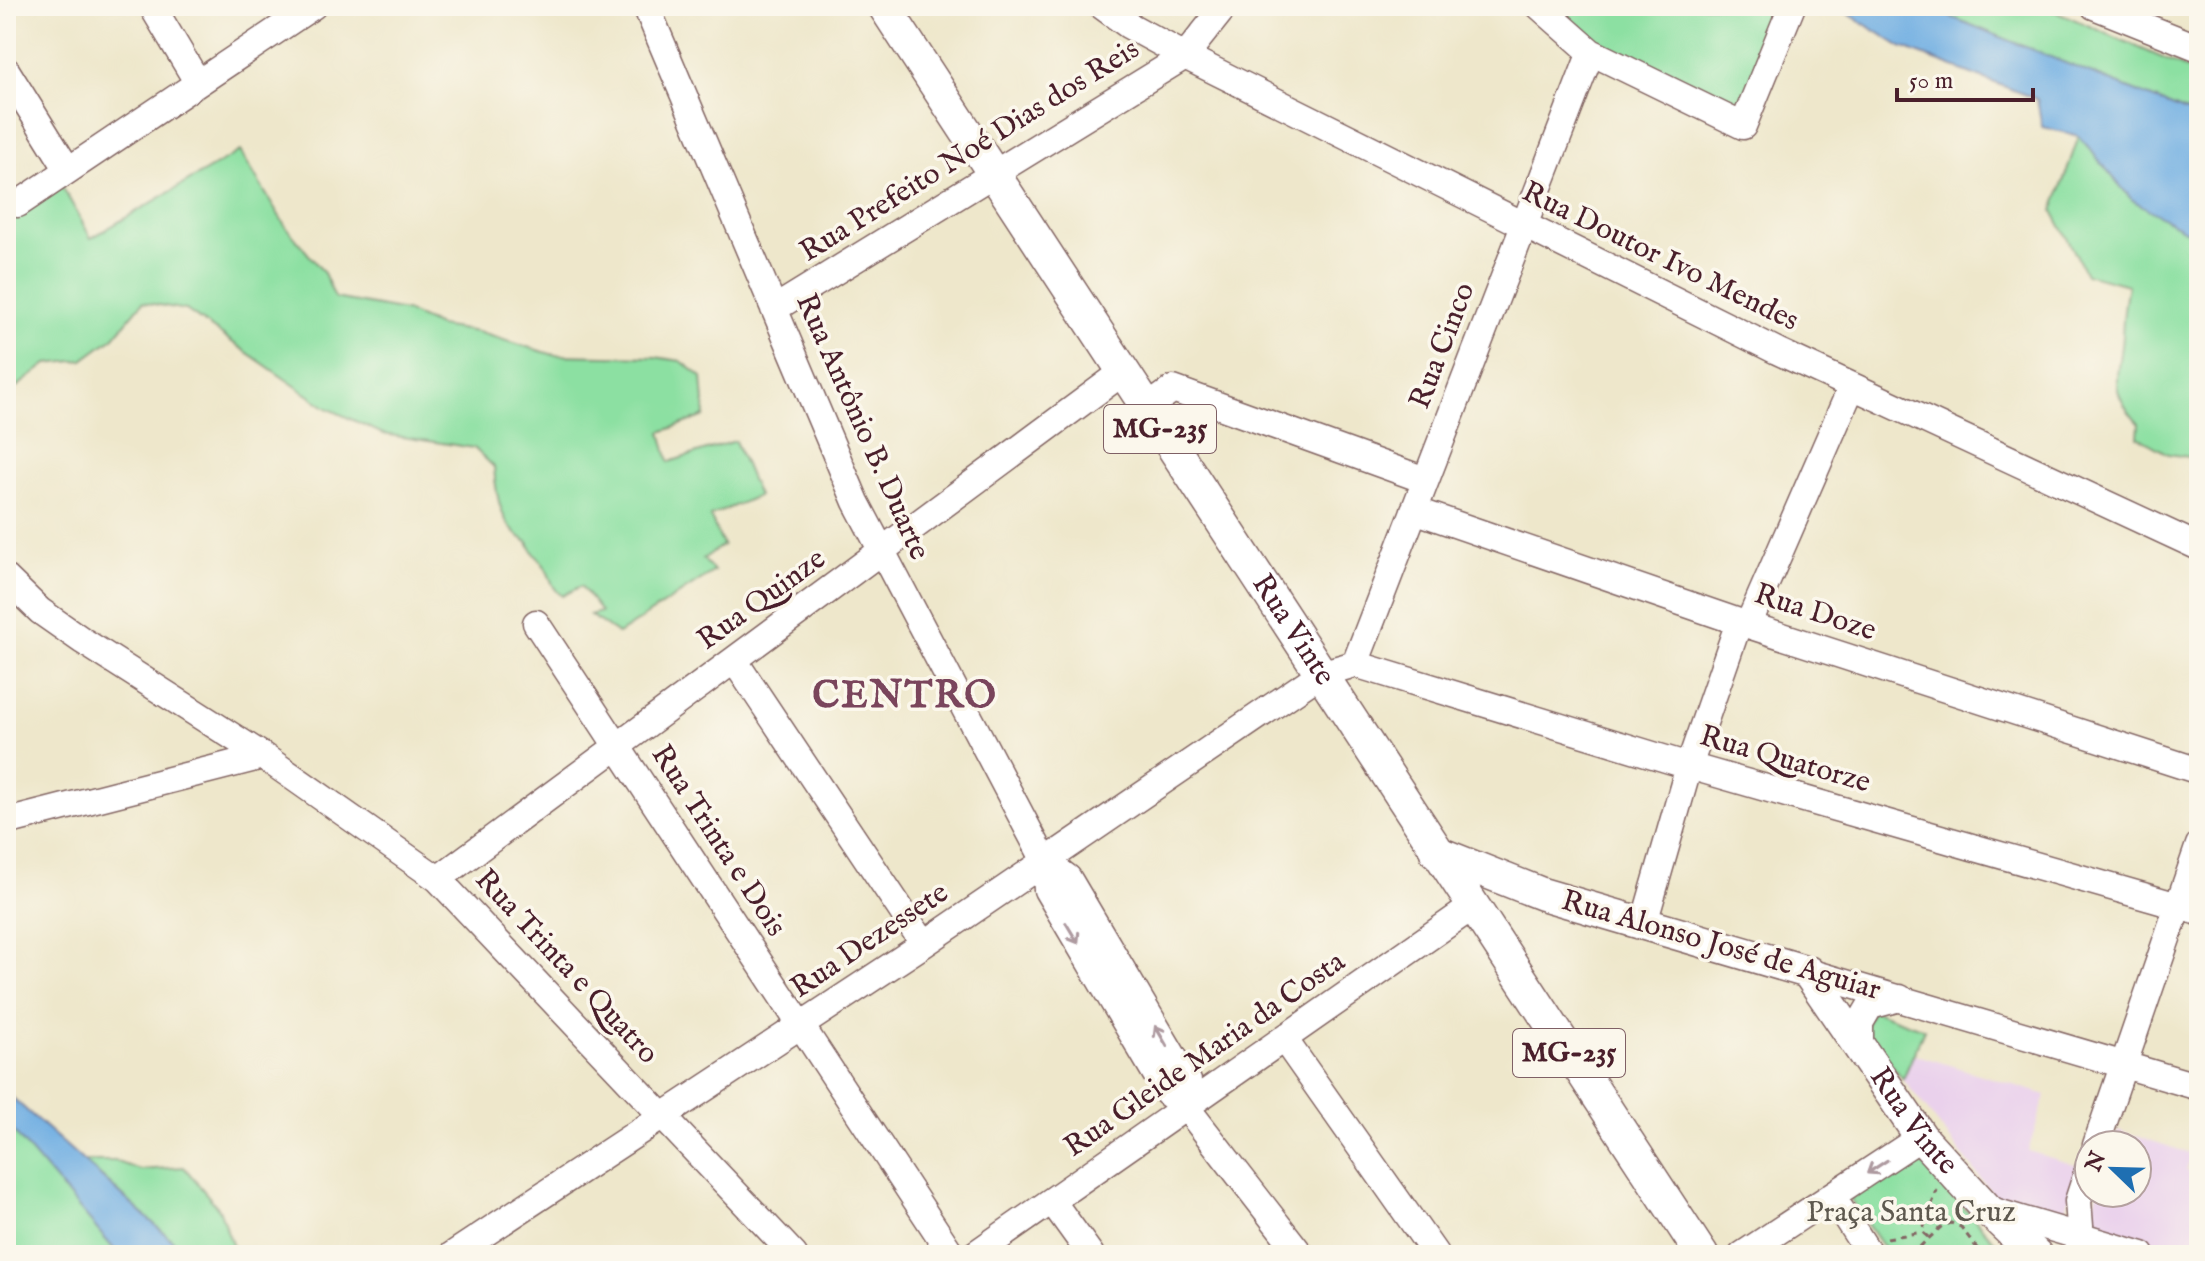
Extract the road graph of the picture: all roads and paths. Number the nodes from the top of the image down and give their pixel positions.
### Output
1 (152, 6) edge
2 (313, 6) edge
3 (646, 6) edge
4 (884, 6) edge
5 (1102, 6) edge
6 (1225, 6) edge
7 (1539, 6) edge
8 (1792, 6) edge
9 (2094, 6) edge
10 (2122, 11) edge
11 (2199, 48) edge
12 (1591, 52) junction
13 (1185, 56) junction
14 (6, 70) edge
15 (198, 83) junction
16 (68, 170) junction
17 (994, 173) junction
18 (18, 204) dead end
19 (1524, 225) junction
20 (774, 309) junction
21 (1123, 372) junction
22 (1852, 386) junction
23 (1147, 408) junction
24 (1425, 480) junction
25 (1414, 510) junction
26 (2199, 547) edge
27 (880, 552) junction
28 (6, 578) edge
29 (536, 623) dead end
30 (1744, 624) junction
31 (734, 660) junction
32 (1355, 664) junction
33 (1320, 674) junction
34 (617, 746) junction
35 (263, 756) junction
36 (1689, 766) junction
37 (2199, 771) edge
38 (6, 822) edge
39 (2199, 845) edge
40 (1436, 852) junction
41 (1045, 861) junction
42 (438, 879) junction
43 (1542, 894) junction
44 (1472, 907) junction
45 (2189, 909) edge
46 (1644, 923) junction
47 (924, 944) junction
48 (1808, 972) junction
49 (1900, 998) junction
50 (801, 1025) junction
51 (1284, 1039) junction
52 (1860, 1044) junction
53 (2125, 1063) junction
54 (2199, 1087) edge
55 (1186, 1107) junction
56 (663, 1116) junction
57 (2102, 1129) edge
58 (1921, 1137) junction
59 (1939, 1185) dead end
60 (1832, 1196) junction
61 (1052, 1201) junction
62 (1987, 1209) junction
63 (2079, 1209) edge
64 (1922, 1232) junction
65 (1928, 1237) junction
66 (2081, 1245) edge
67 (1875, 1247) edge
68 (452, 1255) edge
69 (794, 1255) edge
70 (952, 1255) edge
71 (974, 1255) edge
72 (1091, 1255) edge
73 (1301, 1255) edge
74 (1436, 1255) edge
75 (1702, 1255) edge
76 (1742, 1255) edge
77 (1911, 1255) edge
78 (1982, 1255) edge
79 (2036, 1255) edge
80 (2142, 1255) edge

1 - 15 street
2 - 15 street
3 - 20 street, Rua Antônio B. Duarte
4 - 17 main road, Rua Vinte / MG-235
5 - 13 street, Rua Doutor Ivo Mendes
6 - 13 street, Rua Prefeito Noé Dias dos Reis
7 - 12 street
8 - 12 street
9 - 10 street
10 - 11 street
12 - 19 street, Rua Cinco
13 - 17 street, Rua Prefeito Noé Dias dos Reis
13 - 19 street, Rua Doutor Ivo Mendes
14 - 16 street
15 - 16 street
16 - 18 street
17 - 20 street, Rua Prefeito Noé Dias dos Reis
17 - 21 main road, Rua Vinte / MG-235
19 - 22 street, Rua Doutor Ivo Mendes
19 - 24 street, Rua Cinco
20 - 27 street, Rua Antônio B. Duarte
21 - 23 main road, Rua Vinte / MG-235
21 - 27 street, Rua Quinze
22 - 26 street, Rua Doutor Ivo Mendes
22 - 30 street
23 - 24 street
23 - 33 main road, Rua Vinte / MG-235
24 - 25 street, Rua Cinco
25 - 30 street, Rua Doze
25 - 32 street, Rua Cinco
27 - 31 street, Rua Quinze
27 - 41 street, Rua Antônio B. Duarte
28 - 35 street, Rua Trinta e Quatro
29 - 34 street, Rua Trinta e Dois
30 - 36 street
30 - 37 street, Rua Doze
31 - 34 street, Rua Quinze
31 - 47 street
32 - 33 street, Rua Dezessete
32 - 36 street, Rua Quatorze
33 - 40 main road, Rua Vinte / MG-235
33 - 41 street, Rua Dezessete
34 - 42 street, Rua Quinze
34 - 50 street, Rua Trinta e Dois
35 - 38 street
35 - 42 street, Rua Trinta e Quatro
36 - 45 street, Rua Quatorze
36 - 46 street
39 - 45 street
40 - 43 main road
40 - 44 main road, Rua Vinte / MG-235
41 - 47 street, Rua Dezessete
41 - 55 street, Rua Antônio B. Duarte
42 - 56 street, Rua Trinta e Quatro
43 - 44 main road
43 - 46 main road, Rua Alonso José de Aguiar
44 - 51 street, Rua Gleide Maria da Costa
44 - 75 main road, Rua Vinte / MG-235
45 - 53 street
46 - 48 main road, Rua Alonso José de Aguiar
47 - 50 street, Rua Dezessete
48 - 49 street, Rua Alonso José de Aguiar
48 - 52 main road, Rua Vinte
49 - 52 street, Rua Alonso José de Aguiar
49 - 53 street, Rua Alonso José de Aguiar
50 - 56 street, Rua Dezessete
50 - 70 street, Rua Trinta e Dois
51 - 55 street, Rua Gleide Maria da Costa
51 - 74 street
52 - 58 main road, Rua Vinte
53 - 54 street, Rua Alonso José de Aguiar
53 - 57 street
55 - 61 street, Rua Gleide Maria da Costa
55 - 73 street
56 - 68 street, Rua Dezessete
56 - 69 street, Rua Trinta e Quatro
58 -> 60 street
58 - 62 main road, Rua Vinte
59 - 64 path
60 - 67 street
60 - 76 street
61 - 71 street, Rua Gleide Maria da Costa
61 - 72 street
62 - 66 street
62 - 79 main road, Rua Vinte
63 - 66 street
64 - 65 path
64 - 67 path
65 - 77 path
65 - 78 path
66 - 80 street

